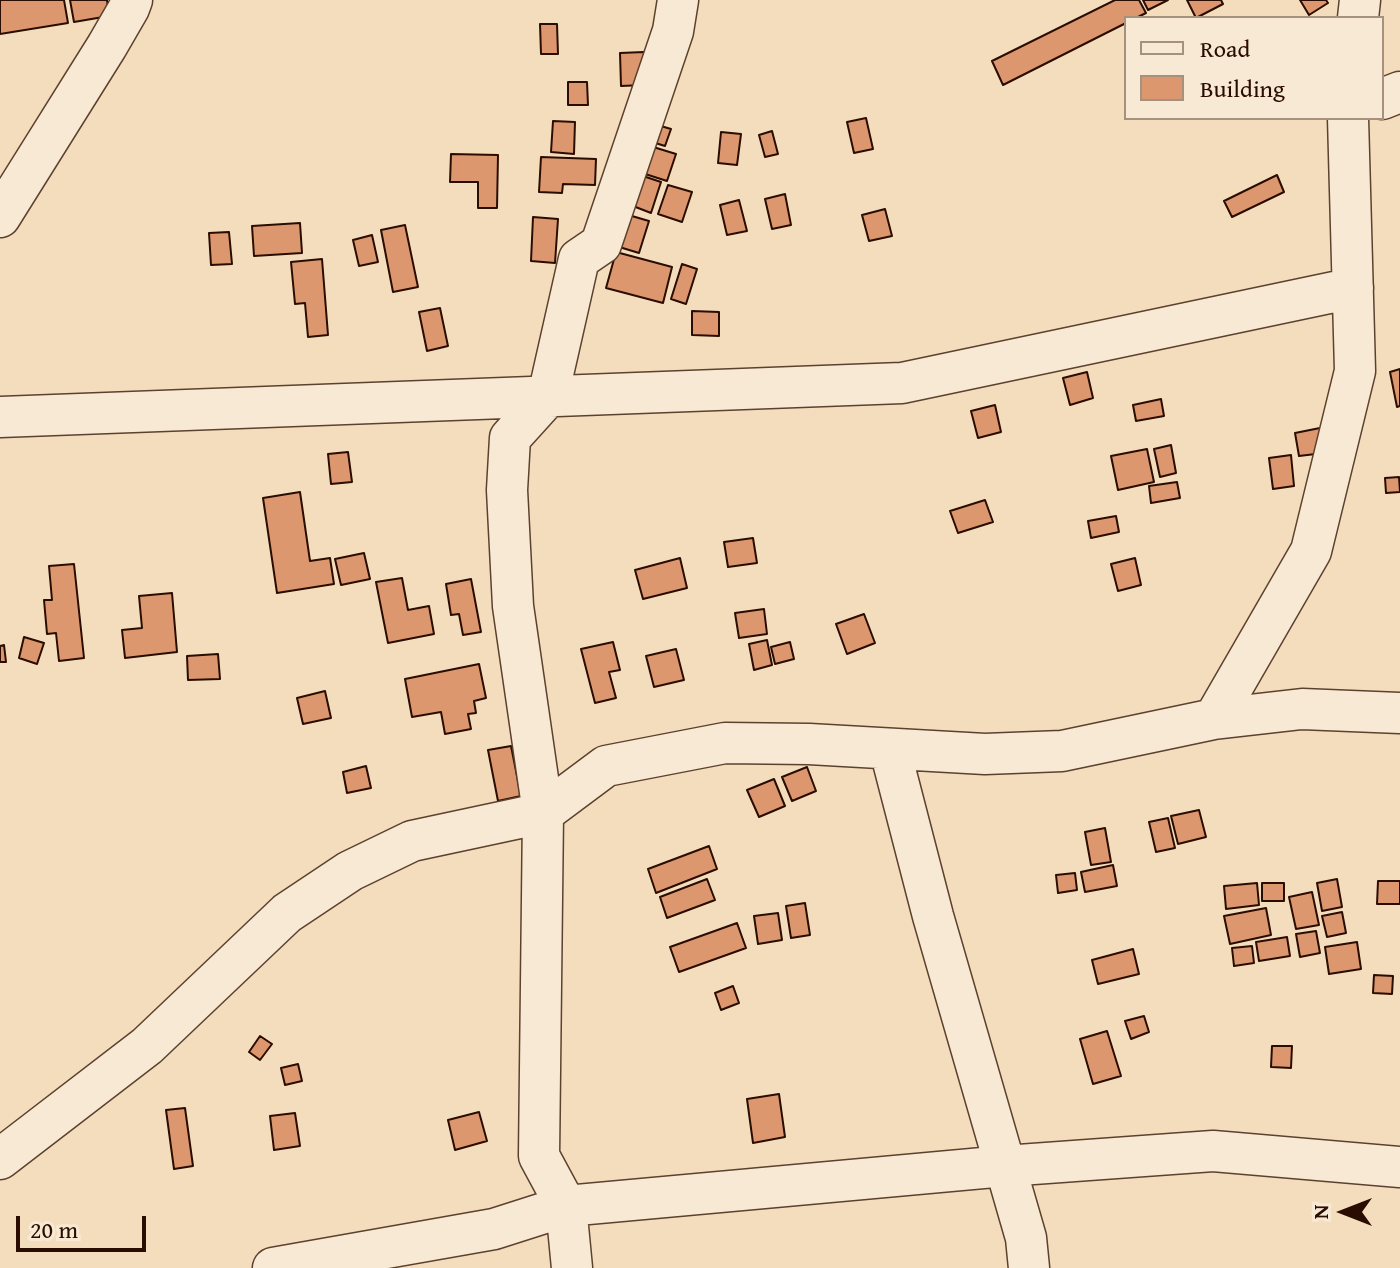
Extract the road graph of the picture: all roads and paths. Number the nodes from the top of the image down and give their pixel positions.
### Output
1 (132, 0) edge
2 (678, 0) edge
3 (1348, 120) edge
4 (0, 217) edge
5 (1353, 288) junction
6 (548, 396) junction
7 (0, 417) edge
8 (1400, 713) edge
9 (1214, 719) junction
10 (890, 750) junction
11 (543, 813) junction
12 (0, 1159) edge
13 (1005, 1166) junction
14 (1400, 1167) edge
15 (566, 1206) junction
16 (273, 1268) edge
17 (572, 1268) edge
18 (1029, 1268) edge

1 - 4 street
2 - 6 street
3 - 5 street
5 - 6 street
5 - 9 street
6 - 7 street
6 - 11 street
8 - 9 street
9 - 10 street
10 - 11 street
10 - 13 street
11 - 12 street
11 - 15 street
13 - 14 street
13 - 15 street
13 - 18 street
15 - 16 street
15 - 17 street

